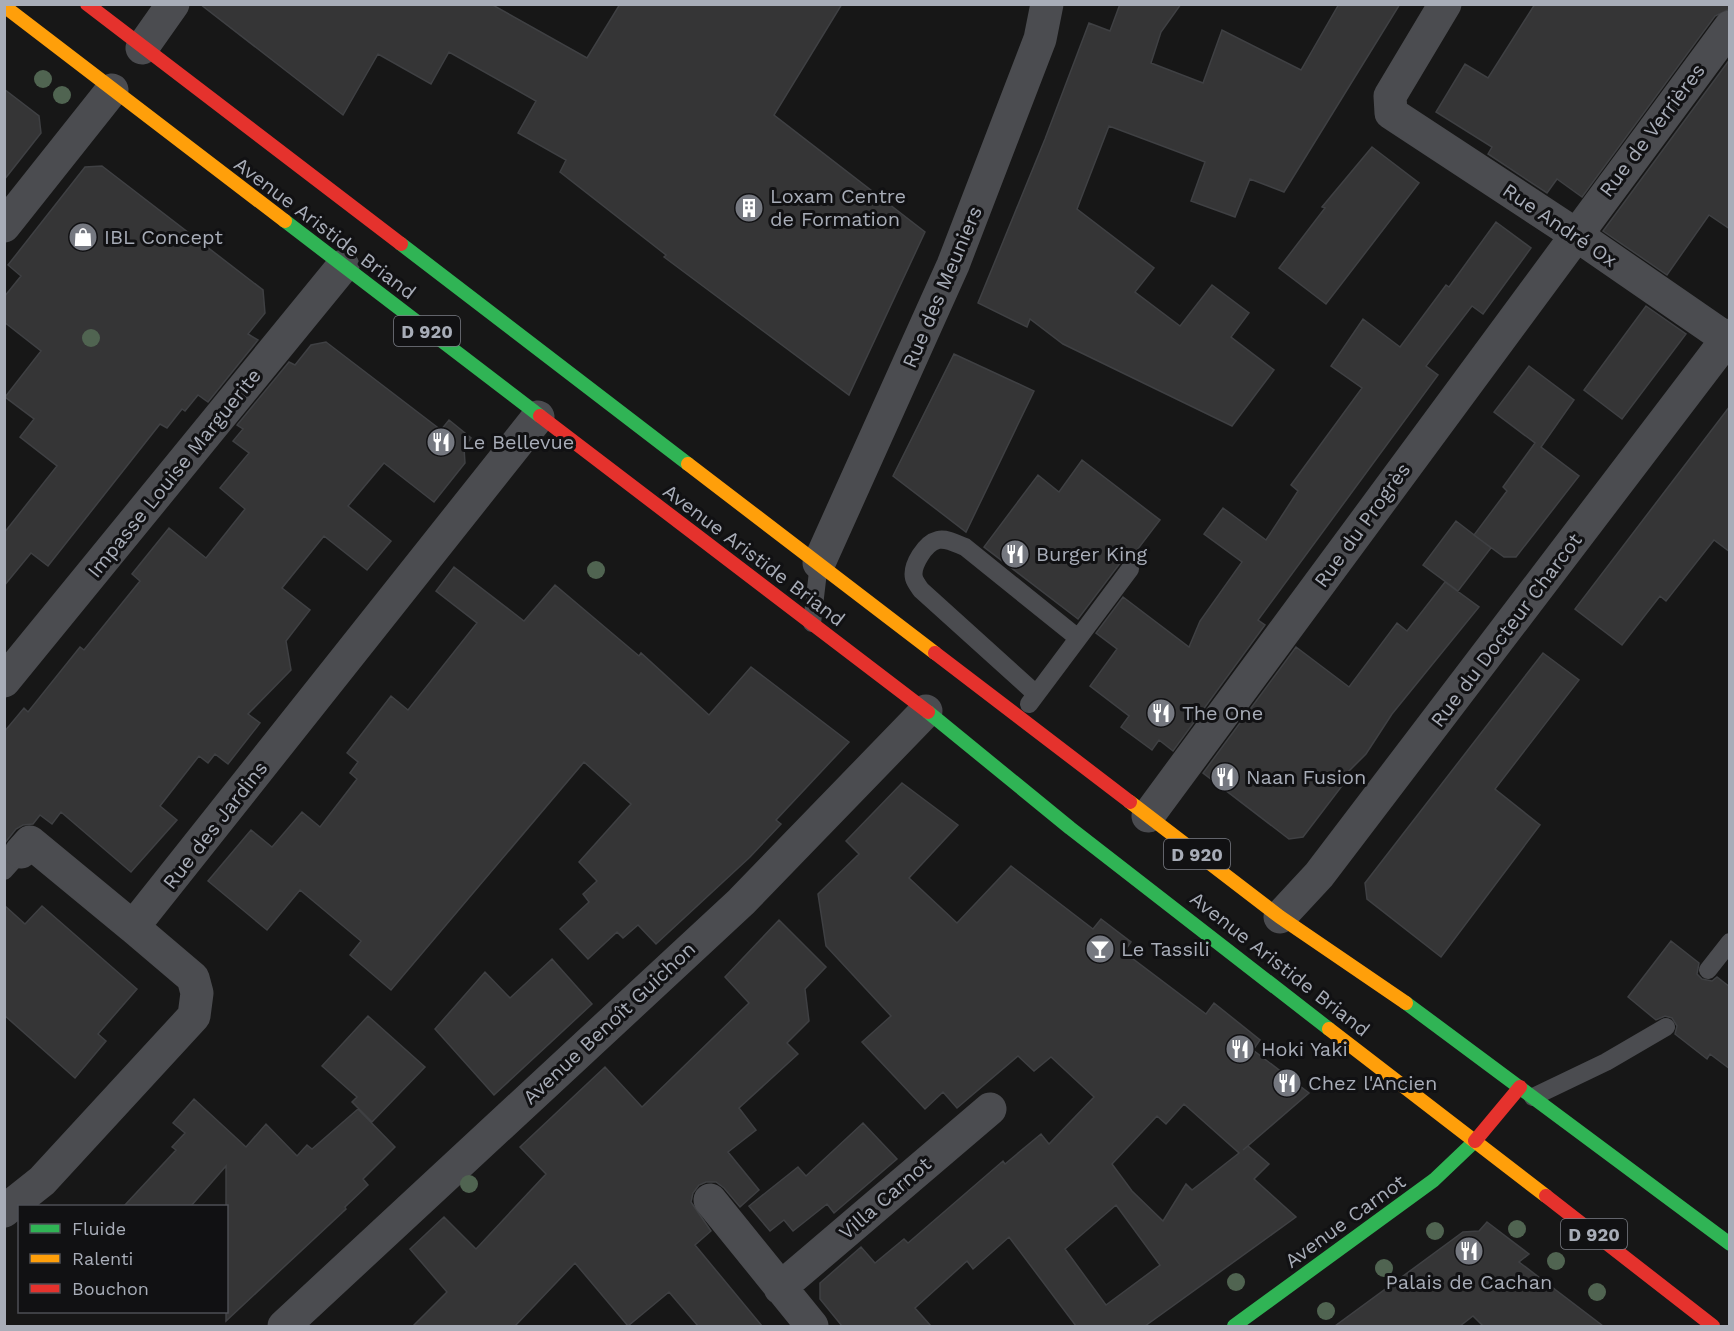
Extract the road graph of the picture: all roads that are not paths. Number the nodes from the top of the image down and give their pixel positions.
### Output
1 (87, 4) edge
2 (173, 4) edge
3 (1047, 4) edge
4 (1445, 4) edge
5 (4, 6) edge
6 (1730, 27) edge
7 (142, 48) junction
8 (112, 90) junction
9 (4, 226) edge
10 (1575, 234) junction
11 (343, 266) junction
12 (1728, 337) edge
13 (538, 417) junction
14 (819, 563) junction
15 (1130, 569) dead end
16 (812, 623) junction
17 (1078, 638) junction
18 (4, 681) edge
19 (1036, 694) junction
20 (926, 711) junction
21 (1019, 717) junction
22 (1148, 816) junction
23 (13, 862) edge
24 (1280, 917) junction
25 (133, 927) junction
26 (1730, 942) edge
27 (1708, 970) dead end
28 (1666, 1027) dead end
29 (1526, 1092) junction
30 (990, 1109) dead end
31 (1475, 1142) junction
32 (710, 1200) dead end
33 (4, 1211) edge
34 (1730, 1244) edge
35 (780, 1288) junction
36 (284, 1326) edge
37 (812, 1326) edge
38 (1234, 1326) edge
39 (1713, 1326) edge

1 - 7 main road, Avenue Aristide Briand / D 920
2 - 7 street
3 - 14 street, Rue des Meuniers
4 - 10 street, Rue André Ox
5 - 8 main road, Avenue Aristide Briand / D 920
6 - 10 street, Rue de Verrières
7 - 14 main road, Avenue Aristide Briand / D 920
8 - 9 street
8 - 11 main road, Avenue Aristide Briand / D 920
10 - 12 street, Rue André Ox
10 - 22 street, Rue du Progrès
11 - 13 main road, Avenue Aristide Briand / D 920
11 - 18 street, Impasse Louise Marguerite
12 - 24 street, Rue du Docteur Charcot
13 - 16 main road, Avenue Aristide Briand / D 920
13 - 25 street, Rue des Jardins
14 - 16 lane
14 - 21 main road, Avenue Aristide Briand / D 920
15 - 17 lane
16 - 20 main road, Avenue Aristide Briand / D 920
17 - 19 lane
17 - 19 lane
19 - 21 lane
20 - 31 main road, Avenue Aristide Briand / D 920
20 - 36 street, Avenue Benoît Guichon
21 - 22 main road, Avenue Aristide Briand / D 920
22 - 24 main road, Avenue Aristide Briand / D 920
23 - 25 street
24 - 29 main road, Avenue Aristide Briand / D 920
25 - 33 street
26 - 27 lane
28 - 29 lane
29 - 31 main road
29 - 34 main road, Avenue Aristide Briand / D 920
30 - 35 street, Villa Carnot
31 - 38 main road, Avenue Carnot
31 - 39 main road, Avenue Aristide Briand / D 920
32 - 35 street
35 - 37 street

